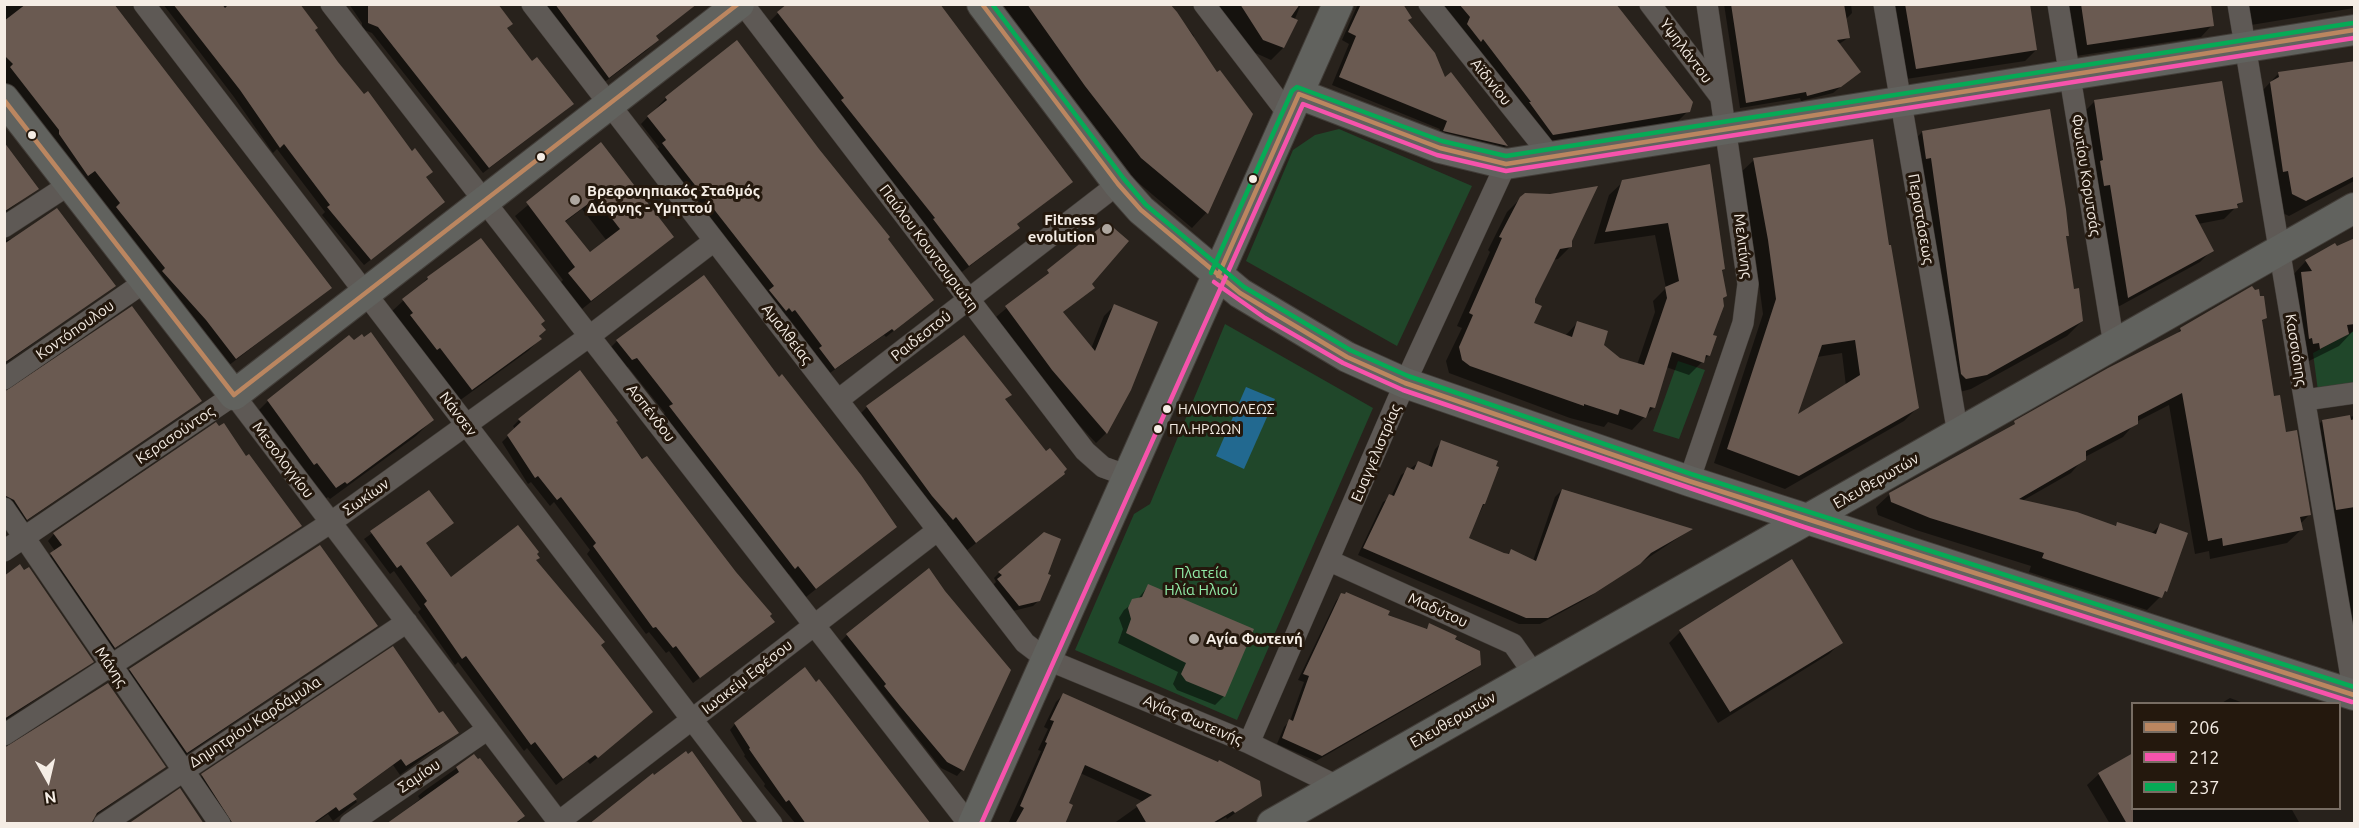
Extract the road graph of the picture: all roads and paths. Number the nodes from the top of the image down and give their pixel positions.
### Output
1 (144, 4) edge
2 (332, 4) edge
3 (532, 4) edge
4 (741, 4) edge
5 (982, 4) edge
6 (1204, 4) edge
7 (1338, 4) edge
8 (1429, 4) edge
9 (1650, 4) edge
10 (1707, 4) edge
11 (1884, 4) edge
12 (2058, 4) edge
13 (2238, 4) edge
14 (2355, 30) edge
15 (2245, 47) junction
16 (2070, 76) junction
17 (1721, 98) junction
18 (4, 99) edge
19 (1901, 103) junction
20 (609, 105) junction
21 (1294, 105) junction
22 (1727, 131) junction
23 (1552, 159) junction
24 (1506, 164) junction
25 (70, 184) junction
26 (1118, 184) junction
27 (484, 202) junction
28 (2355, 208) edge
29 (4, 227) edge
30 (714, 241) junction
31 (2280, 251) junction
32 (1218, 276) junction
33 (146, 281) junction
34 (366, 293) junction
35 (968, 299) junction
36 (591, 335) junction
37 (2114, 345) junction
38 (4, 379) edge
39 (1406, 383) junction
40 (2355, 393) edge
41 (234, 395) junction
42 (838, 400) junction
43 (2305, 400) junction
44 (467, 425) junction
45 (1958, 434) junction
46 (1128, 476) junction
47 (1689, 481) junction
48 (4, 508) edge
49 (1806, 520) junction
50 (330, 523) junction
51 (938, 530) junction
52 (25, 537) junction
53 (4, 551) edge
54 (1330, 561) junction
55 (407, 622) junction
56 (816, 625) junction
57 (1046, 659) junction
58 (109, 665) junction
59 (1534, 674) junction
60 (2354, 695) edge
61 (692, 720) junction
62 (488, 729) junction
63 (4, 735) edge
64 (1249, 743) junction
65 (182, 770) junction
66 (1337, 786) junction
67 (558, 823) edge
68 (104, 824) edge
69 (220, 824) edge
70 (350, 824) edge
71 (772, 824) edge
72 (971, 824) edge
73 (1272, 824) edge

1 - 34 street, Νάνσεν
2 - 27 street, Ασπένδου
3 - 20 street, Αμαλθείας
4 - 20 main road, Κερασούντος
4 - 35 street, Παύλου Κουντουριώτη
5 - 26 main road
6 - 21 street
7 - 21 main road
8 - 23 street, Αϊδινίου
9 - 17 street, Υψηλάντου
10 - 17 street, Μελιτίνης
11 - 19 street, Περιστάσεως
12 - 16 street, Φωτίου Κορυτσάς
13 - 15 street, Κασσιόπης
14 - 15 main road
15 - 16 main road
15 - 31 street, Κασσιόπης
16 - 19 main road
16 - 37 street, Φωτίου Κορυτσάς
17 - 22 street, Μελιτίνης
18 - 25 main road, Μεσολογγίου
19 - 22 main road
19 - 45 street, Περιστάσεως
20 - 27 main road, Κερασούντος
20 - 30 street, Αμαλθείας
21 - 24 main road
21 - 32 main road
22 - 23 main road
22 - 47 street, Μελιτίνης
23 - 24 main road
24 - 39 street, Ευαγγελιστρίας
25 - 29 street
25 - 33 main road, Μεσολογγίου
26 - 32 main road
26 - 35 street, Ραιδεστού
27 - 34 main road, Κερασούντος
27 - 36 street, Ασπένδου
28 - 31 main road, Ελευθερωτών
30 - 36 street, Σωκίων
30 - 42 street, Αμαλθείας
31 - 37 main road, Ελευθερωτών
31 - 43 street, Κασσιόπης
32 - 39 main road
32 - 46 main road
33 - 38 street, Κοντόπουλου
33 - 41 main road, Μεσολογγίου
34 - 41 main road, Κερασούντος
34 - 44 street, Νάνσεν
35 - 42 street, Ραιδεστού
35 - 46 street, Παύλου Κουντουριώτη
36 - 44 street, Σωκίων
36 - 56 street, Ασπένδου
37 - 45 main road, Ελευθερωτών
39 - 47 main road
39 - 54 street, Ευαγγελιστρίας
40 - 43 street
41 - 50 street, Μεσολογγίου
41 - 52 street, Κερασούντος
42 - 51 street, Αμαλθείας
43 - 60 street, Κασσιόπης
44 - 50 street, Σωκίων
44 - 61 street, Νάνσεν
45 - 49 main road, Ελευθερωτών
46 - 57 main road
47 - 49 main road
48 - 52 street, Μάνης
49 - 59 main road, Ελευθερωτών
49 - 60 main road
50 - 55 street, Μεσολογγίου
50 - 58 street, Σωκίων
51 - 56 street, Ιωακείμ Εφέσου
51 - 57 street, Αμαλθείας
52 - 53 street, Κερασούντος
52 - 58 street, Μάνης
54 - 59 street, Μαδύτου
54 - 64 street, Ευαγγελιστρίας
55 - 62 street, Μεσολογγίου
55 - 65 street, Δημητρίου Καρδάμυλα
56 - 61 street, Ιωακείμ Εφέσου
56 - 72 street, Ασπένδου
57 - 64 street, Αγίας Φωτεινής
57 - 72 main road
58 - 63 street, Σωκίων
58 - 65 street, Μάνης
59 - 66 main road, Ελευθερωτών
61 - 67 street, Ιωακείμ Εφέσου
61 - 71 street, Νάνσεν
62 - 67 street, Μεσολογγίου
62 - 70 street, Σαμίου
64 - 66 street, Αγίας Φωτεινής
65 - 68 street, Δημητρίου Καρδάμυλα
65 - 69 street, Μάνης
66 - 73 main road, Ελευθερωτών

